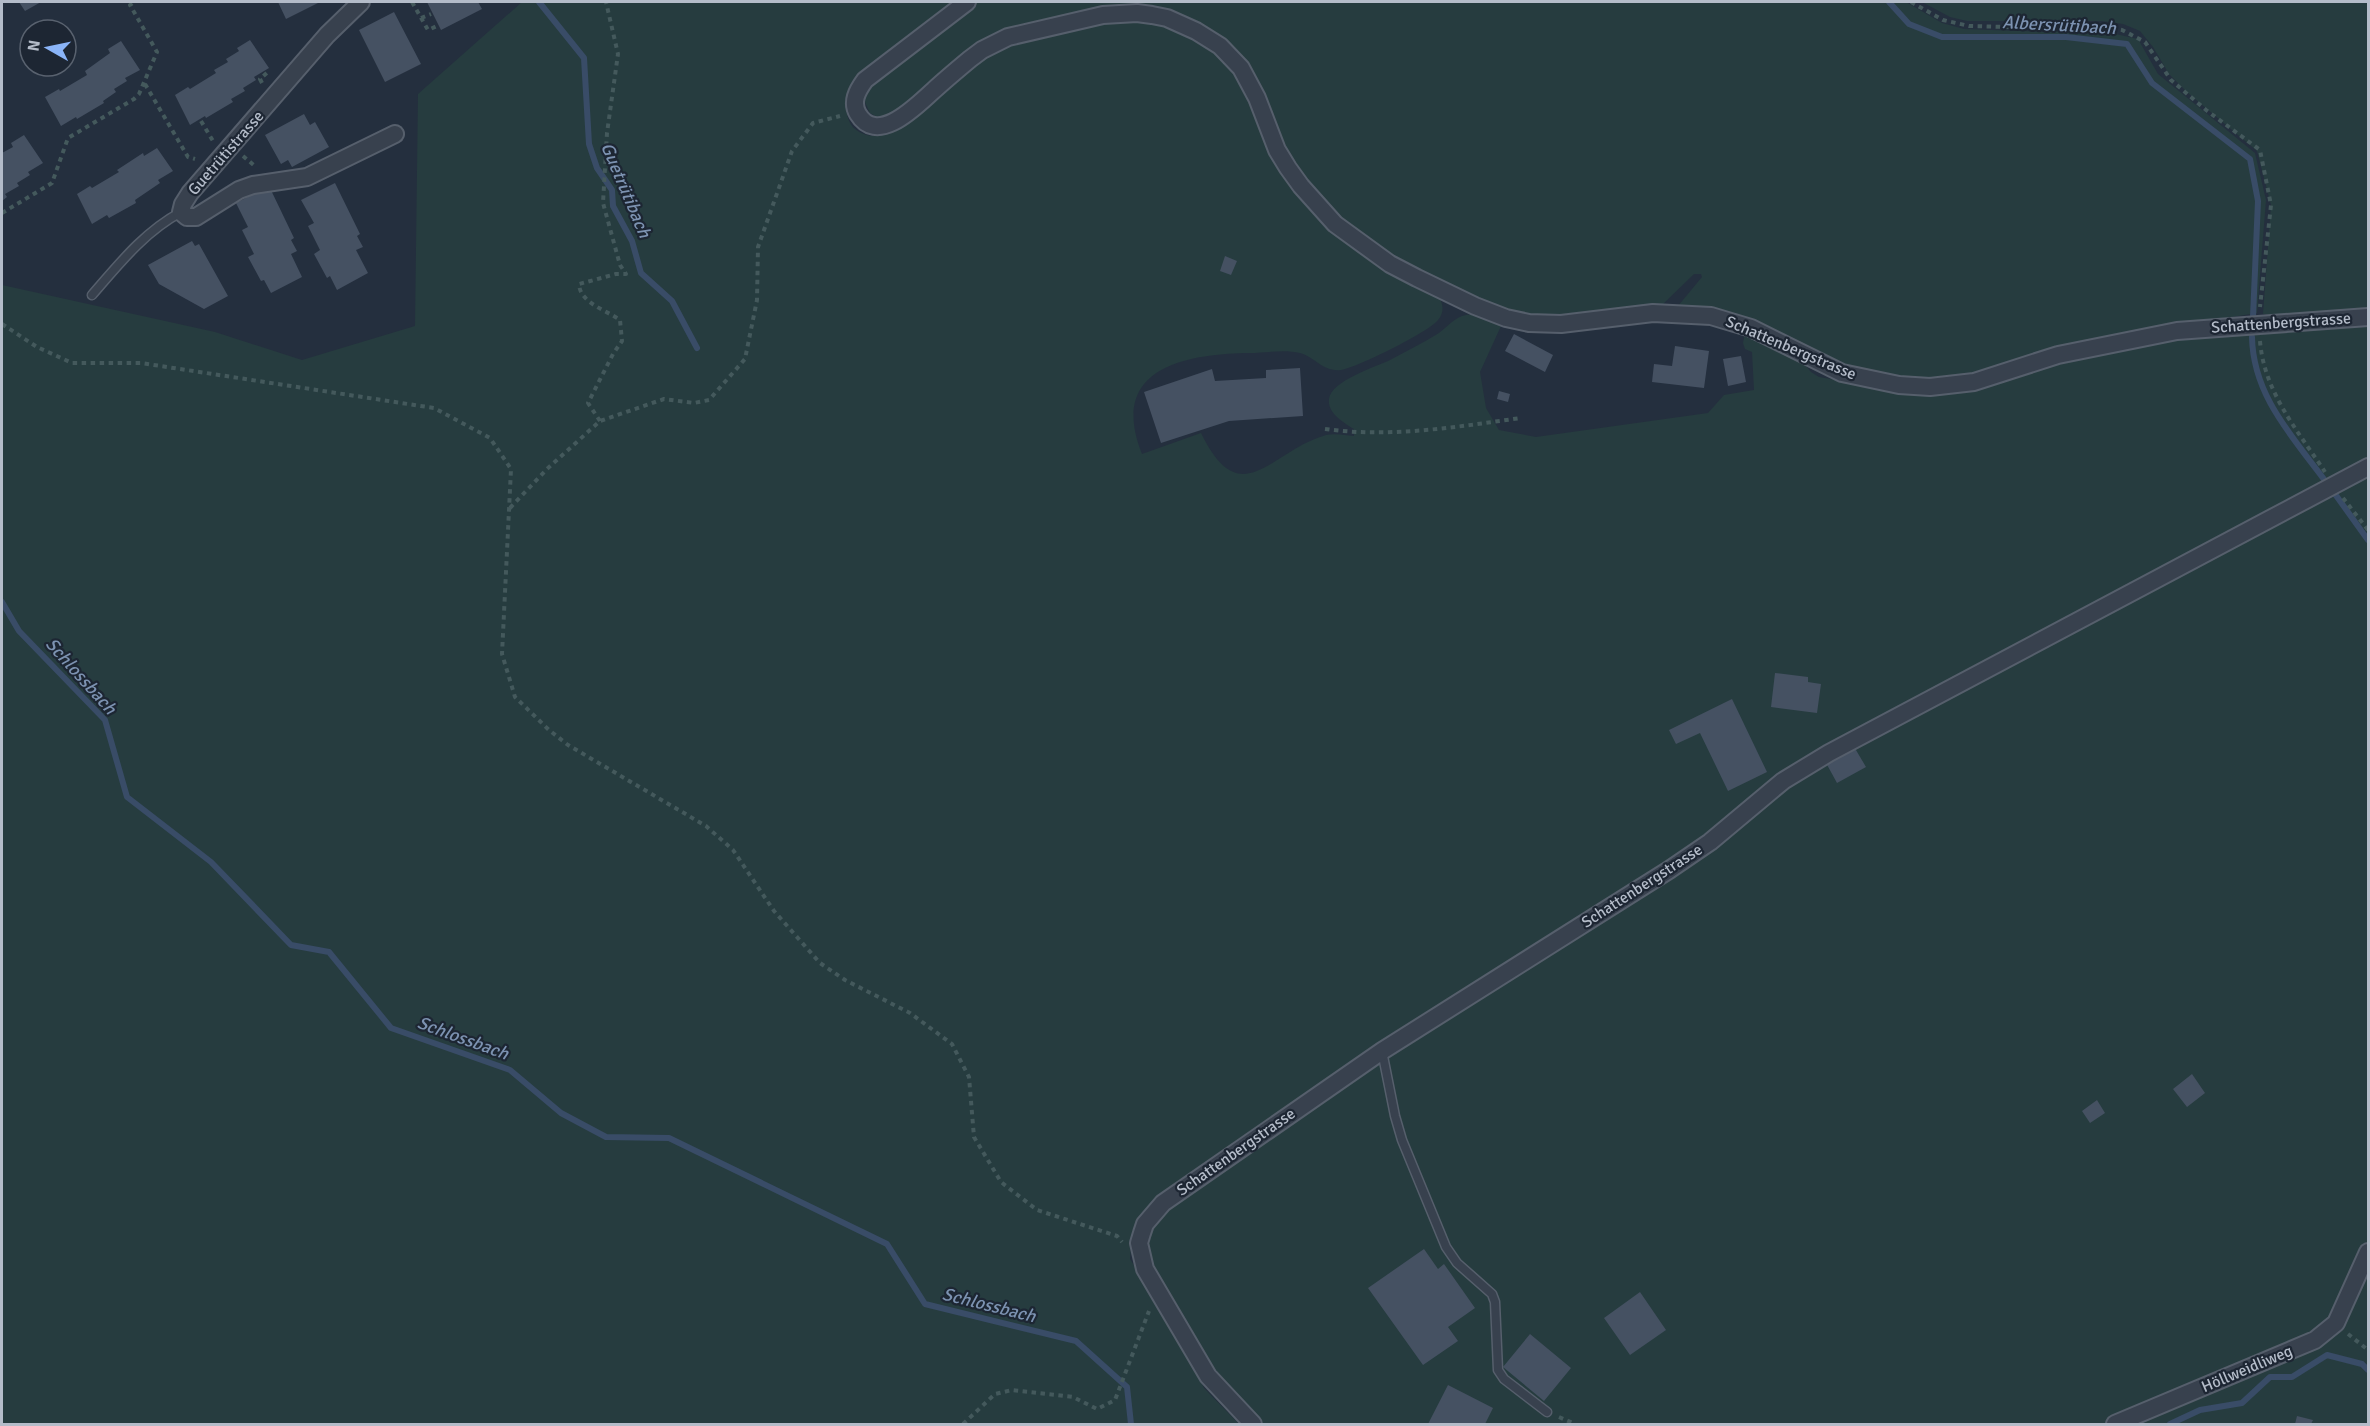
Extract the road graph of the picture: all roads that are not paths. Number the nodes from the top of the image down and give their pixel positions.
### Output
1 (361, 2) edge
2 (967, 2) edge
3 (395, 134) dead end
4 (181, 212) junction
5 (92, 295) dead end
6 (2368, 317) edge
7 (2368, 467) edge
8 (1382, 1051) junction
9 (2368, 1252) edge
10 (1547, 1412) dead end
11 (1254, 1425) edge
12 (2115, 1425) edge

1 - 4 street, Guetrütistrasse
2 - 6 street, Schattenbergstrasse
3 - 4 street, Guetrütistrasse
4 - 5 lane
7 - 8 street, Schattenbergstrasse
8 - 10 lane
8 - 11 street, Schattenbergstrasse
9 - 12 street, Höllweidliweg

